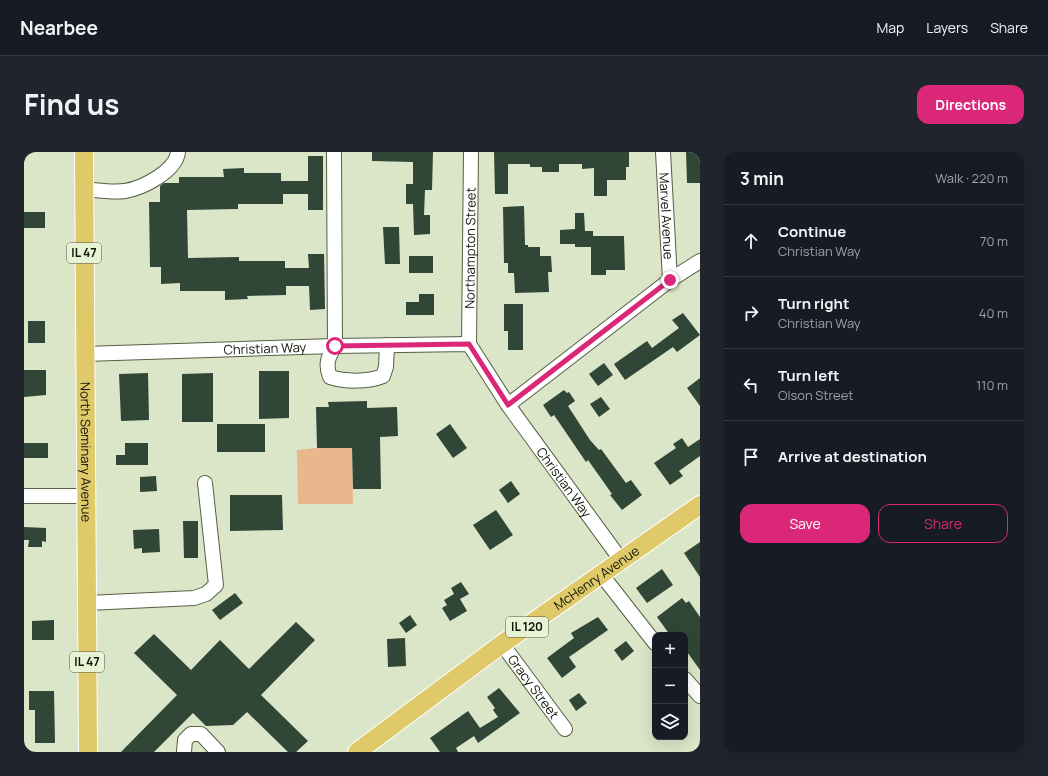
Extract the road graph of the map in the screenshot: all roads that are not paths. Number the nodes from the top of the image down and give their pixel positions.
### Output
1 (84, 152) edge
2 (178, 152) edge
3 (334, 152) edge
4 (471, 152) edge
5 (663, 152) edge
6 (84, 190) junction
7 (700, 261) edge
8 (670, 280) junction
9 (469, 344) junction
10 (387, 345) junction
11 (335, 346) junction
12 (84, 354) junction
13 (508, 405) junction
14 (205, 483) dead end
15 (24, 496) edge
16 (86, 496) junction
17 (700, 505) edge
18 (621, 560) junction
19 (601, 574) junction
20 (87, 603) junction
21 (652, 639) edge
22 (502, 644) junction
23 (688, 682) edge
24 (700, 696) edge
25 (565, 729) dead end
26 (88, 752) edge
27 (184, 752) edge
28 (218, 752) edge
29 (357, 752) edge

1 - 6 main road, North Seminary Avenue / IL 47
2 - 6 street
3 - 11 street
4 - 9 street, Northampton Street
5 - 8 street, Marvel Avenue
6 - 12 main road, North Seminary Avenue / IL 47
7 - 8 street
8 - 13 street
9 - 10 street, Christian Way
9 - 13 street, Christian Way
10 - 11 street, Christian Way
10 - 11 street
11 - 12 street, Christian Way
12 - 16 main road, North Seminary Avenue / IL 47
13 - 18 street, Christian Way
14 - 20 street
15 - 16 street
16 - 20 main road, North Seminary Avenue / IL 47
17 - 18 main road, McHenry Avenue / IL 120
18 - 19 main road, McHenry Avenue / IL 120
19 - 21 street
19 - 22 main road, McHenry Avenue / IL 120
20 - 26 main road, North Seminary Avenue / IL 47
22 - 25 street, Gracy Street
22 - 29 main road, McHenry Avenue / IL 120
23 - 24 street
27 - 28 street

